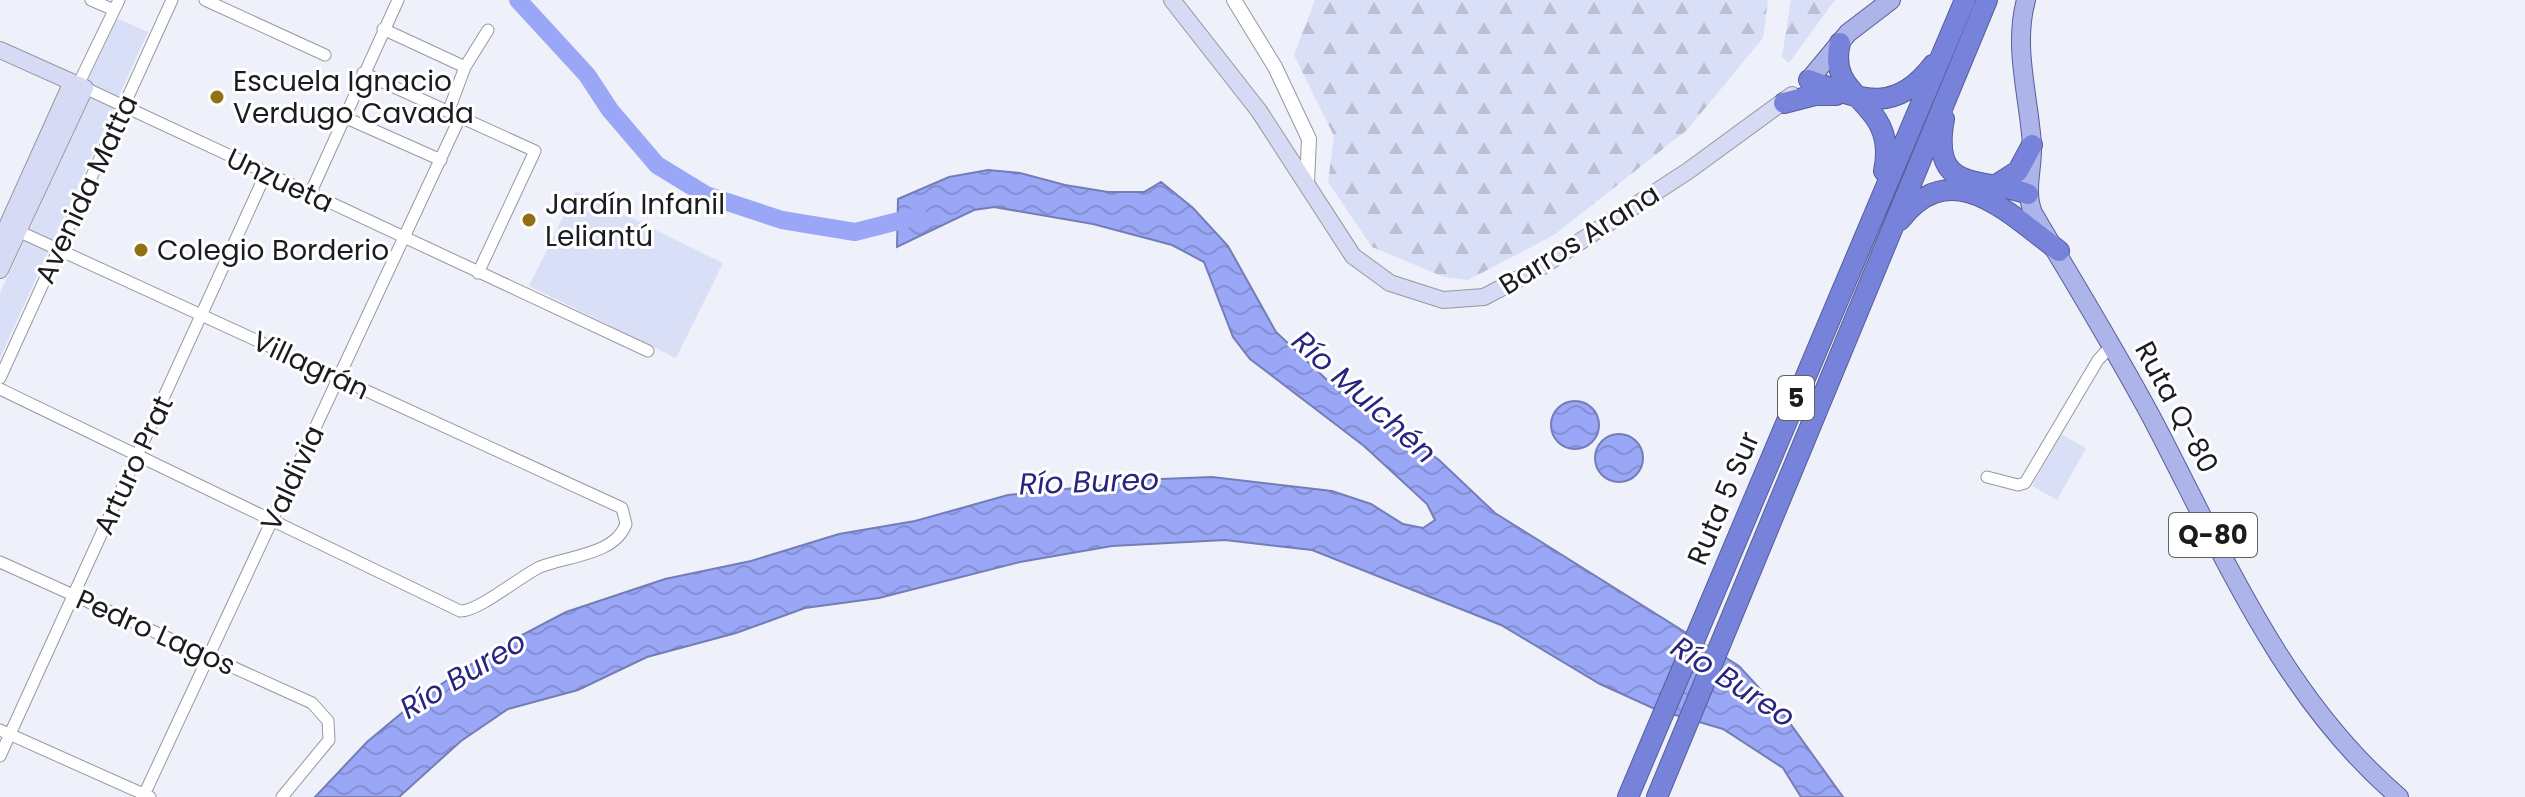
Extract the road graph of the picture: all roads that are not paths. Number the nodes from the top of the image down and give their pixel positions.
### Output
1 (91, 0) edge
2 (172, 0) edge
3 (205, 0) edge
4 (398, 0) edge
5 (1172, 0) edge
6 (1234, 0) edge
7 (1891, 0) edge
8 (1965, 0) edge
9 (1987, 0) edge
10 (2026, 0) edge
11 (116, 5) edge
12 (383, 29) junction
13 (488, 30) dead end
14 (1840, 43) junction
15 (1944, 49) junction
16 (0, 50) edge
17 (325, 55) dead end
18 (465, 67) junction
19 (363, 73) junction
20 (1809, 80) junction
21 (78, 85) junction
22 (1947, 95) junction
23 (1856, 97) junction
24 (1784, 103) junction
25 (123, 107) junction
26 (449, 110) junction
27 (461, 115) junction
28 (344, 117) junction
29 (2032, 145) junction
30 (441, 160) junction
31 (266, 173) junction
32 (1307, 183) junction
33 (310, 194) junction
34 (2028, 194) junction
35 (1995, 195) junction
36 (1877, 206) junction
37 (9, 226) edge
38 (1889, 232) junction
39 (404, 239) junction
40 (0, 242) edge
41 (58, 250) junction
42 (2059, 251) junction
43 (0, 270) edge
44 (478, 273) junction
45 (202, 315) junction
46 (2113, 344) junction
47 (648, 351) dead end
48 (0, 378) edge
49 (338, 378) junction
50 (0, 389) edge
51 (139, 455) junction
52 (1987, 477) dead end
53 (273, 518) junction
54 (0, 562) edge
55 (74, 595) junction
56 (209, 656) junction
57 (5, 732) edge
58 (0, 756) edge
59 (146, 796) edge
60 (282, 797) edge
61 (1628, 797) edge
62 (1657, 797) edge
63 (2399, 797) edge

1 - 11 street
2 - 25 street, Avenida Matta
3 - 17 street
4 - 12 street
5 - 32 main road, Barros Arana
6 - 32 street
7 - 14 main road
8 - 15 highway, Ruta 5 Sur / 5
9 - 22 highway, Ruta 5 Sur / 5
10 - 29 main road, Ruta Q-80 / Q-80
11 - 21 street, Avenida Matta
12 - 18 street
12 - 19 street
13 - 18 street
14 - 20 main road
14 - 23 highway
15 - 23 highway
15 - 36 highway, Ruta 5 Sur / 5
16 - 21 main road, Unzueta
18 - 26 street
19 - 26 street
19 - 28 street
20 - 23 highway
20 - 24 main road, Barros Arana
21 - 25 street, Unzueta
21 - 37 main road, Avenida Matta
22 - 35 highway
22 - 38 highway, Ruta 5 Sur / 5
23 - 24 highway
23 - 36 highway
24 - 32 main road, Barros Arana
25 - 31 street, Unzueta
25 - 41 street, Avenida Matta
26 - 27 street
27 - 30 street, Valdivia
27 - 44 street
28 - 30 street
28 - 33 street
29 - 34 main road, Ruta Q-80 / Q-80
29 - 35 highway
30 - 39 street, Valdivia
31 - 33 street, Unzueta
31 - 45 street, Arturo Prat
33 - 39 street, Unzueta
34 - 35 highway
34 - 42 main road, Ruta Q-80 / Q-80
35 - 38 highway
35 - 42 highway
36 - 61 highway, Ruta 5 Sur / 5
37 - 40 main road, Avenida Matta
37 - 41 street, Villagrán
37 - 43 main road, Avenida Matta
38 - 62 highway, Ruta 5 Sur / 5
39 - 44 street, Unzueta
39 - 49 street, Valdivia
41 - 45 street, Villagrán
41 - 48 street, Avenida Matta
42 - 46 main road, Ruta Q-80 / Q-80
44 - 47 street, Unzueta
45 - 49 street, Villagrán
45 - 51 street, Arturo Prat
46 - 52 street
46 - 63 main road, Ruta Q-80 / Q-80
49 - 53 street, Valdivia
49 - 53 street, Villagrán
50 - 51 street
51 - 53 street
51 - 55 street, Arturo Prat
53 - 56 street, Valdivia
54 - 55 street, Pedro Lagos
55 - 56 street, Pedro Lagos
55 - 57 street, Arturo Prat
56 - 59 street, Valdivia
56 - 60 street, Pedro Lagos
57 - 58 street, Arturo Prat
57 - 59 street

